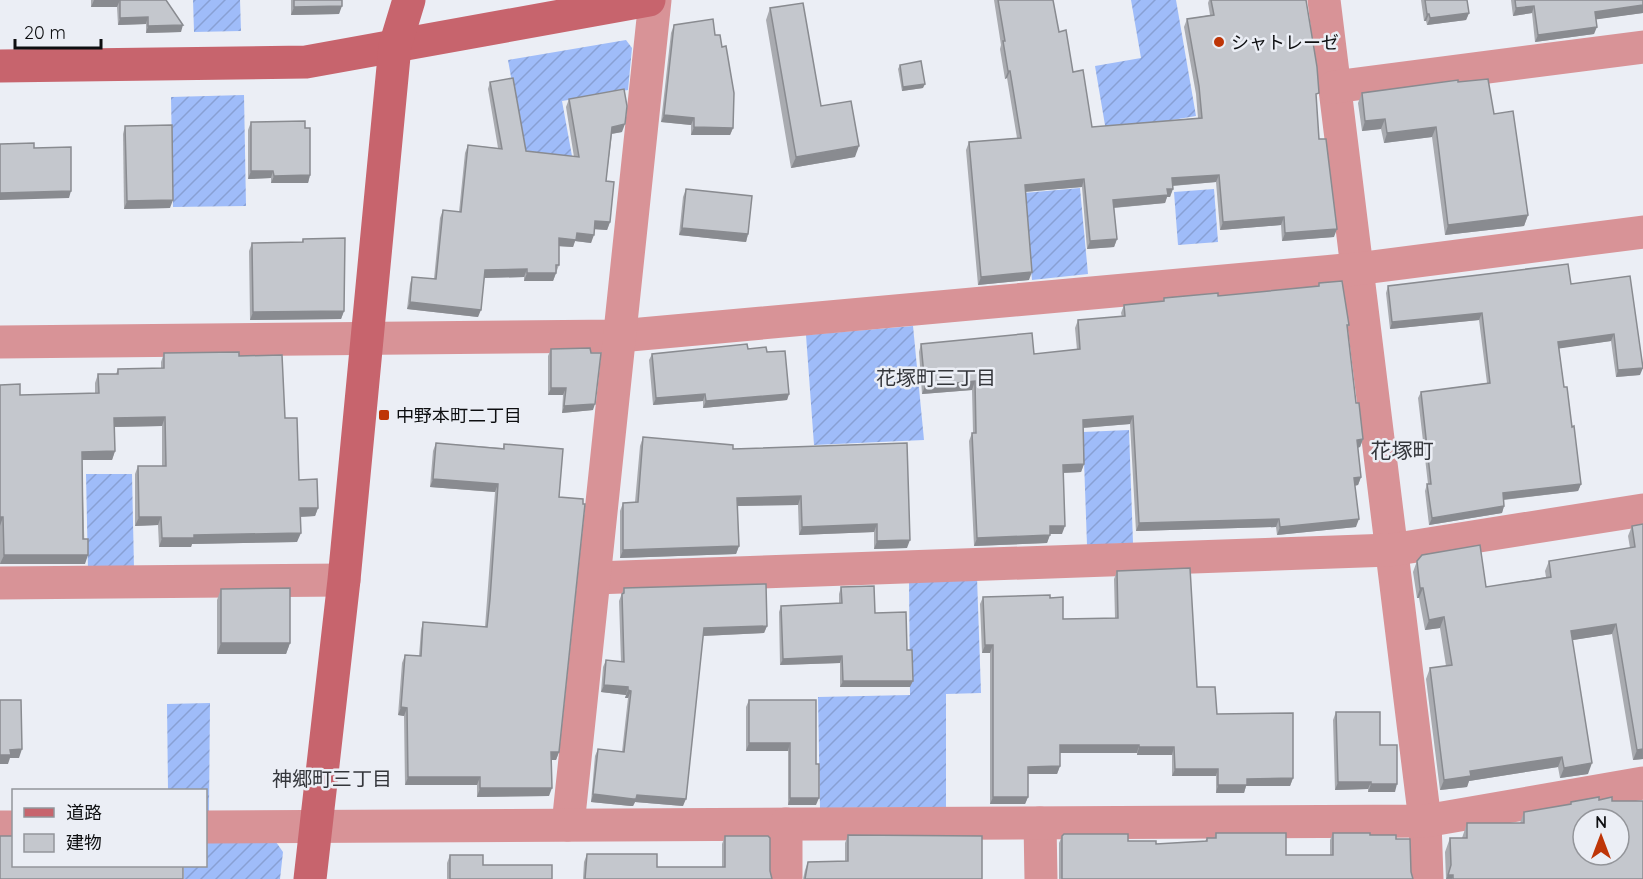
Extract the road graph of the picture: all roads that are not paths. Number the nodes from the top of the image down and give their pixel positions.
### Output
1 (408, 0) edge
2 (649, 0) edge
3 (655, 0) edge
4 (1324, 0) edge
5 (395, 46) junction
6 (1643, 47) edge
7 (0, 66) edge
8 (1334, 87) junction
9 (1643, 232) edge
10 (1356, 269) junction
11 (619, 336) junction
12 (368, 339) junction
13 (0, 342) edge
14 (1643, 510) edge
15 (1391, 550) junction
16 (594, 578) junction
17 (344, 580) junction
18 (0, 583) edge
19 (1643, 783) edge
20 (1425, 821) junction
21 (1040, 823) junction
22 (786, 824) junction
23 (568, 825) junction
24 (207, 826) edge
25 (316, 826) junction
26 (310, 879) edge
27 (786, 879) edge
28 (1041, 879) edge
29 (1427, 879) edge

1 - 5 street
2 - 5 street
3 - 11 street
4 - 8 street
5 - 7 street
5 - 12 street
6 - 8 street
8 - 10 street
9 - 10 street
10 - 11 street
10 - 15 street
11 - 12 street
11 - 16 street
12 - 13 street
12 - 17 street
14 - 15 street
15 - 16 street
15 - 20 street
16 - 23 street
17 - 18 street
17 - 25 street
19 - 20 street
20 - 21 street
20 - 29 street
21 - 22 street
21 - 28 street
22 - 23 street
22 - 27 street
23 - 25 street
24 - 25 street
25 - 26 street

